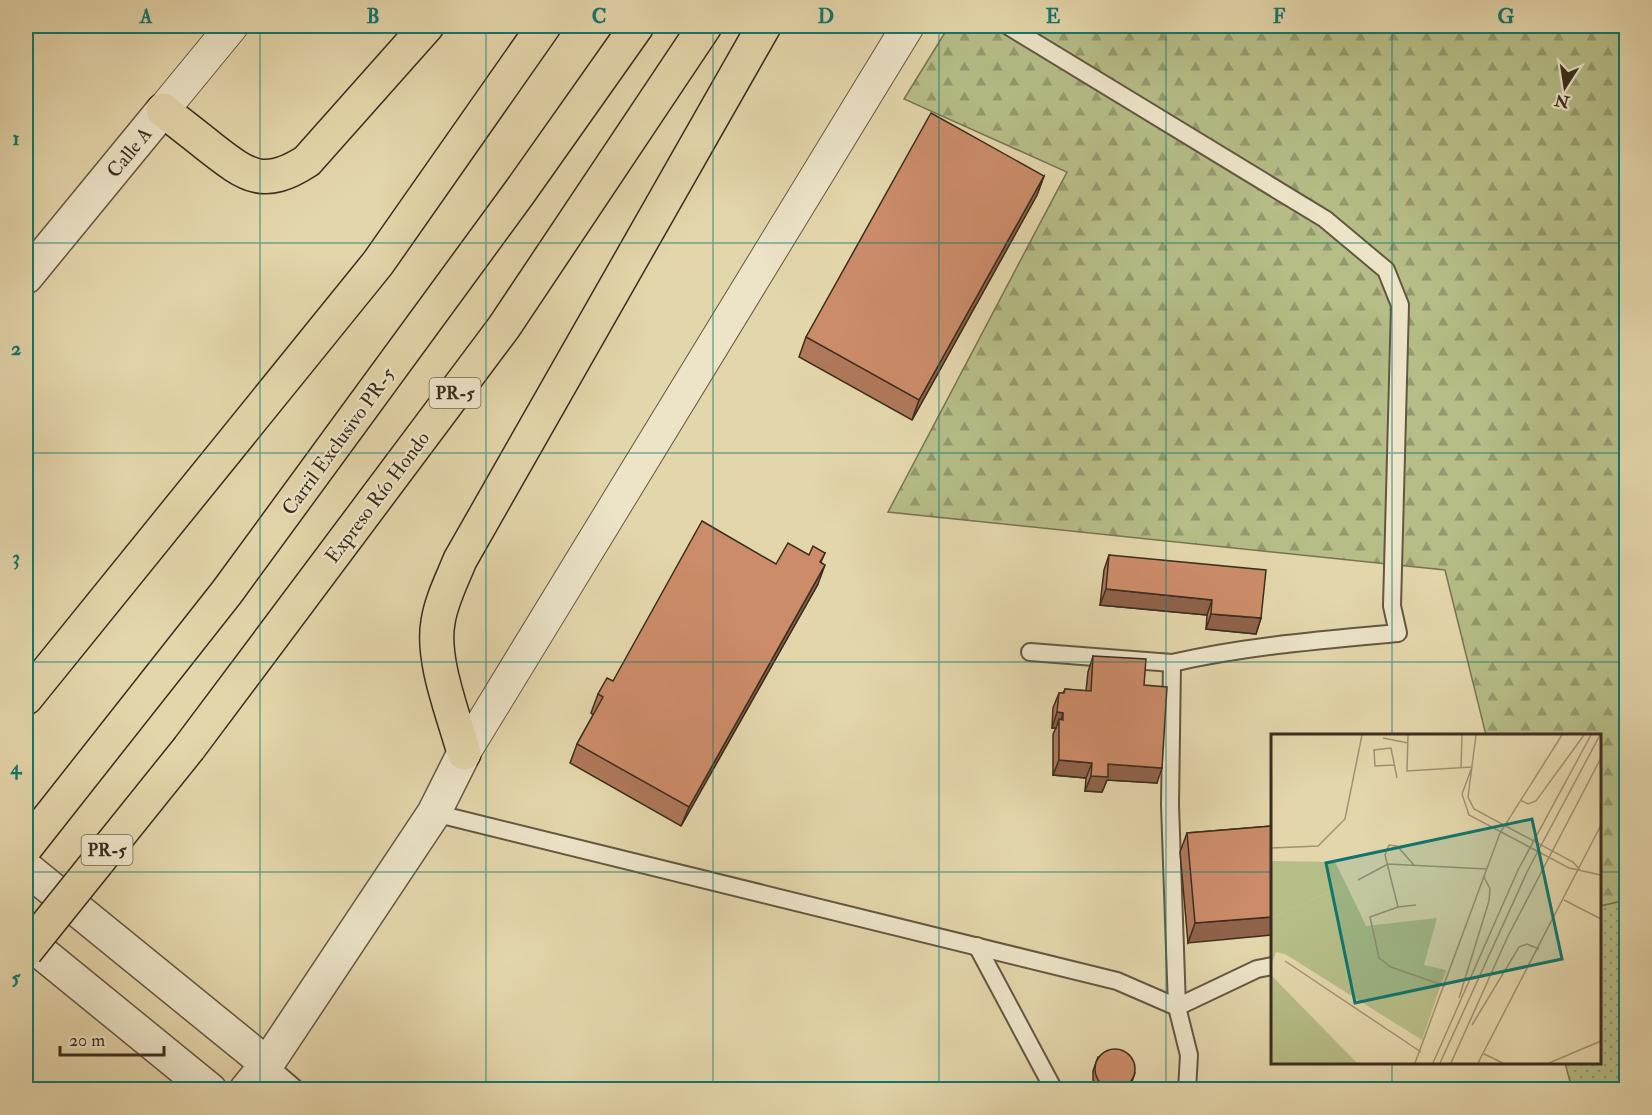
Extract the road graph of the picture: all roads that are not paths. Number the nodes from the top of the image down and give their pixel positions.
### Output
1 (232, 26) edge
2 (427, 26) edge
3 (544, 26) edge
4 (637, 26) edge
5 (705, 26) edge
6 (764, 26) edge
7 (908, 26) edge
8 (1008, 26) edge
9 (163, 110) junction
10 (26, 278) edge
11 (1030, 652) dead end
12 (1172, 663) junction
13 (26, 698) edge
14 (464, 753) junction
15 (434, 813) junction
16 (26, 847) edge
17 (26, 868) edge
18 (26, 940) edge
19 (977, 946) junction
20 (26, 951) edge
21 (1271, 966) edge
22 (1177, 1007) junction
23 (267, 1064) junction
24 (210, 1089) edge
25 (246, 1089) edge
26 (297, 1089) edge
27 (1054, 1089) edge
28 (1187, 1089) edge

1 - 9 street, Calle A
2 - 9 highway
3 - 13 highway
4 - 16 highway, Carril Exclusivo PR-5
5 - 20 highway, Expreso Río Hondo / PR-5, bridge
6 - 14 highway
7 - 14 street
8 - 12 lane
9 - 10 street, Calle A
11 - 12 lane
12 - 22 lane
14 - 15 street
15 - 19 lane
15 - 23 street
17 - 23 street
18 - 24 street
19 - 22 lane
19 - 27 lane
21 - 22 lane
22 - 28 lane
23 - 25 street
23 - 26 lane

